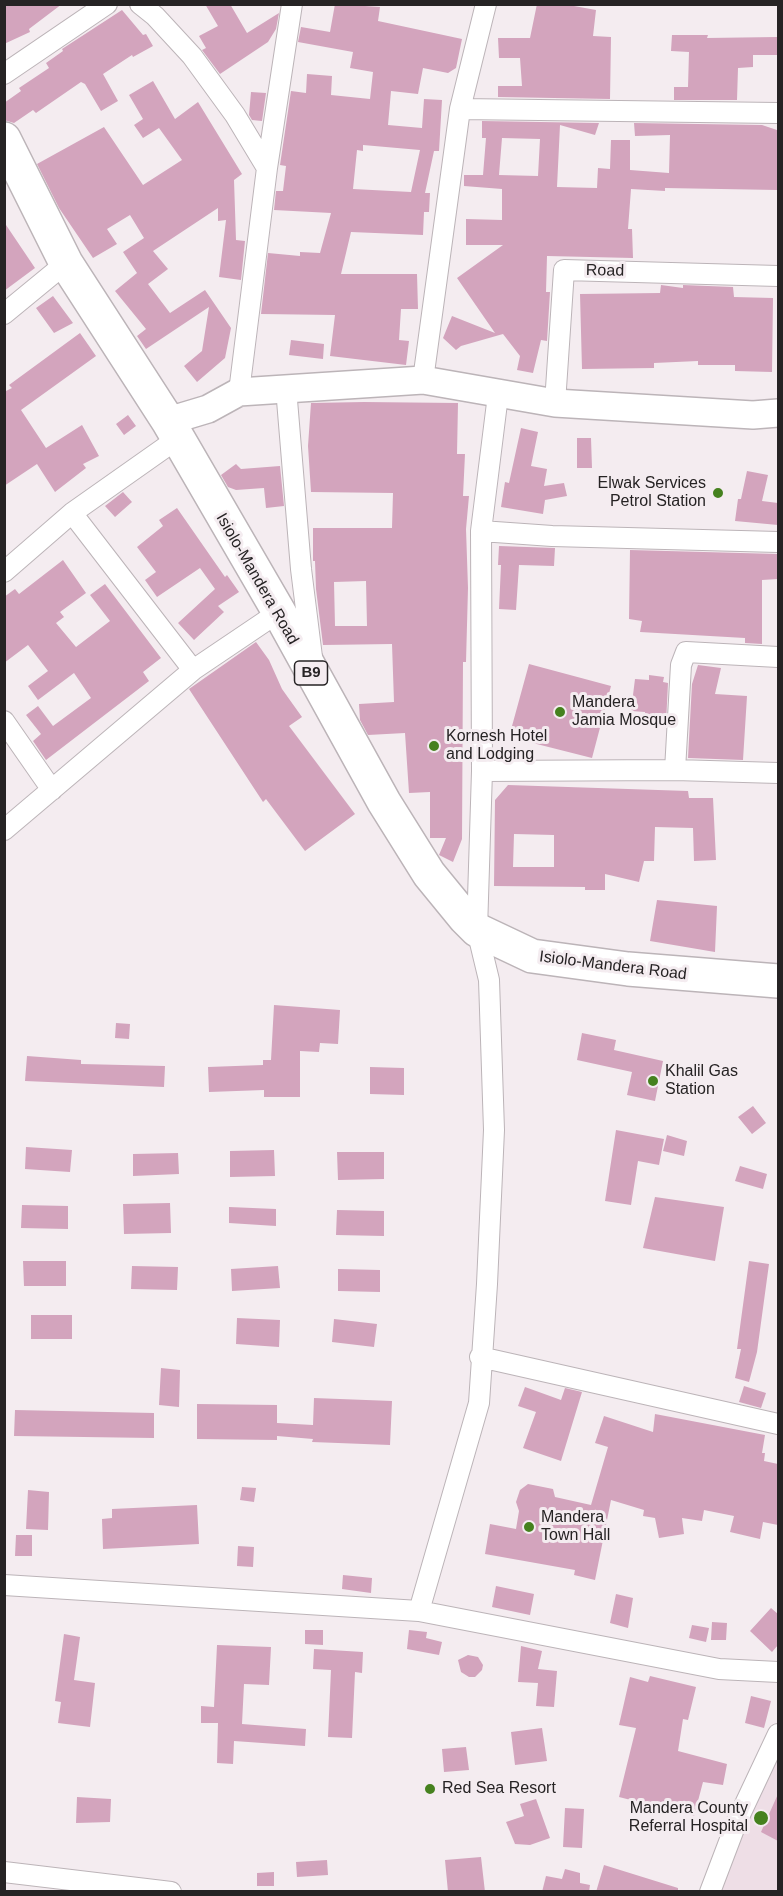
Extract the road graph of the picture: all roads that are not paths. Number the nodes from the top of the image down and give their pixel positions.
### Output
1 (107, 4) edge
2 (140, 4) edge
3 (292, 4) edge
4 (486, 4) edge
5 (4, 74) edge
6 (460, 109) junction
7 (778, 113) edge
8 (4, 139) edge
9 (267, 168) junction
10 (66, 263) junction
11 (778, 276) edge
12 (4, 314) edge
13 (423, 380) junction
14 (286, 388) junction
15 (239, 392) junction
16 (498, 395) junction
17 (555, 403) junction
18 (778, 413) edge
19 (172, 430) junction
20 (72, 513) junction
21 (481, 531) junction
22 (778, 542) edge
23 (4, 572) edge
24 (279, 612) junction
25 (778, 657) edge
26 (193, 670) junction
27 (315, 681) junction
28 (4, 721) edge
29 (675, 770) junction
30 (482, 771) junction
31 (778, 773) edge
32 (52, 790) junction
33 (4, 830) edge
34 (477, 930) junction
35 (778, 981) edge
36 (480, 1357) junction
37 (778, 1424) edge
38 (4, 1585) edge
39 (419, 1611) junction
40 (778, 1672) edge
41 (778, 1734) edge
42 (4, 1872) edge
43 (171, 1892) edge
44 (710, 1892) edge

1 - 5 street
2 - 9 street
3 - 9 street
4 - 6 street
6 - 7 street
6 - 13 street
8 - 10 highway, Isiolo-Mandera Road / B9
9 - 15 street
10 - 12 street
10 - 19 highway, Isiolo-Mandera Road / B9
11 - 17 street, Road
13 - 14 main road
13 - 16 main road
14 - 15 main road
14 - 27 street
15 - 19 main road
16 - 17 main road
16 - 21 street
17 - 18 main road
19 - 20 street
19 - 24 highway, Isiolo-Mandera Road / B9
20 - 23 street
20 - 26 street
21 - 22 street
21 - 30 street
24 - 26 street
24 - 27 highway, Isiolo-Mandera Road / B9
25 - 29 street
26 - 32 street
27 - 34 highway, Isiolo-Mandera Road / B9
28 - 32 street
29 - 30 street
29 - 31 street
30 - 34 street
32 - 33 street
34 - 35 highway, Isiolo-Mandera Road / B9
34 - 36 street
36 - 37 street
36 - 39 street
38 - 39 street
39 - 40 street
41 - 44 street
42 - 43 street

